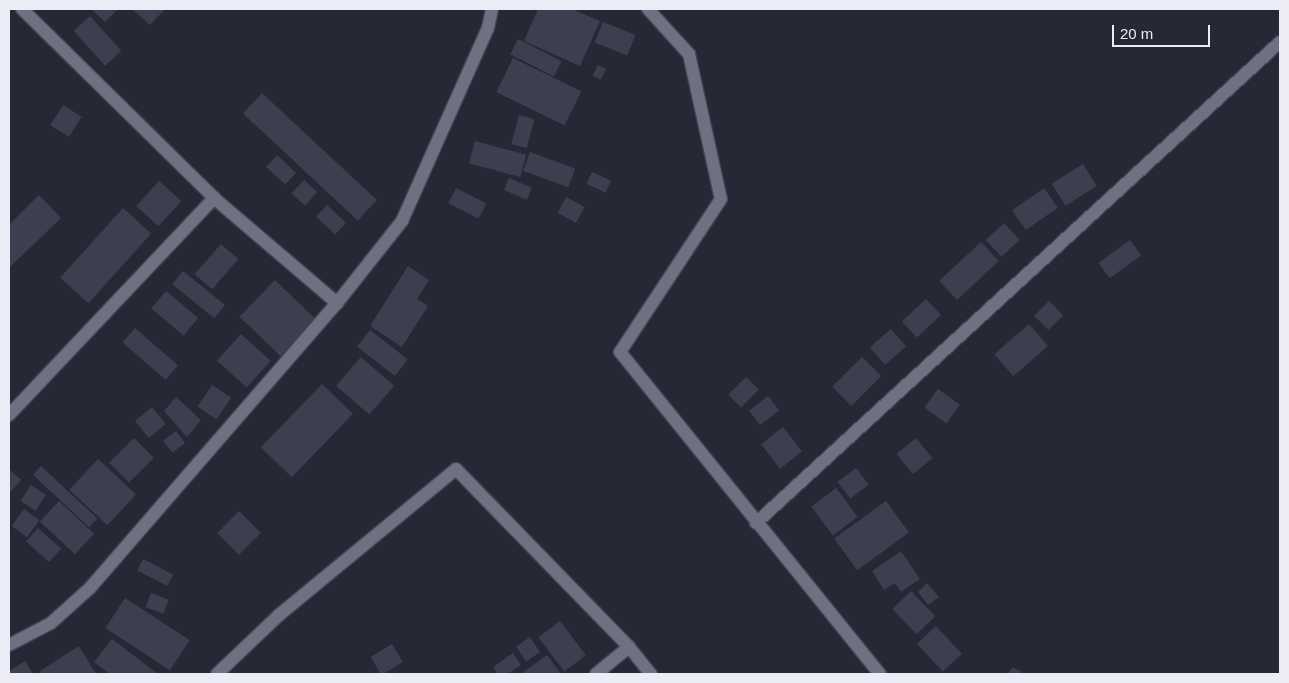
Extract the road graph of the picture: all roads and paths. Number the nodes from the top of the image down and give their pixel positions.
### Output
1 (22, 9) edge
2 (492, 9) edge
3 (648, 9) edge
4 (1280, 42) edge
5 (214, 198) junction
6 (338, 302) junction
7 (9, 415) edge
8 (756, 523) junction
9 (9, 645) edge
10 (629, 647) junction
11 (217, 674) edge
12 (596, 674) edge
13 (651, 674) edge
14 (880, 674) edge

1 - 5 street
2 - 6 street
3 - 8 street
4 - 8 street
5 - 6 street
5 - 7 street
6 - 9 street
8 - 14 street
10 - 11 street
10 - 12 street
10 - 13 street

